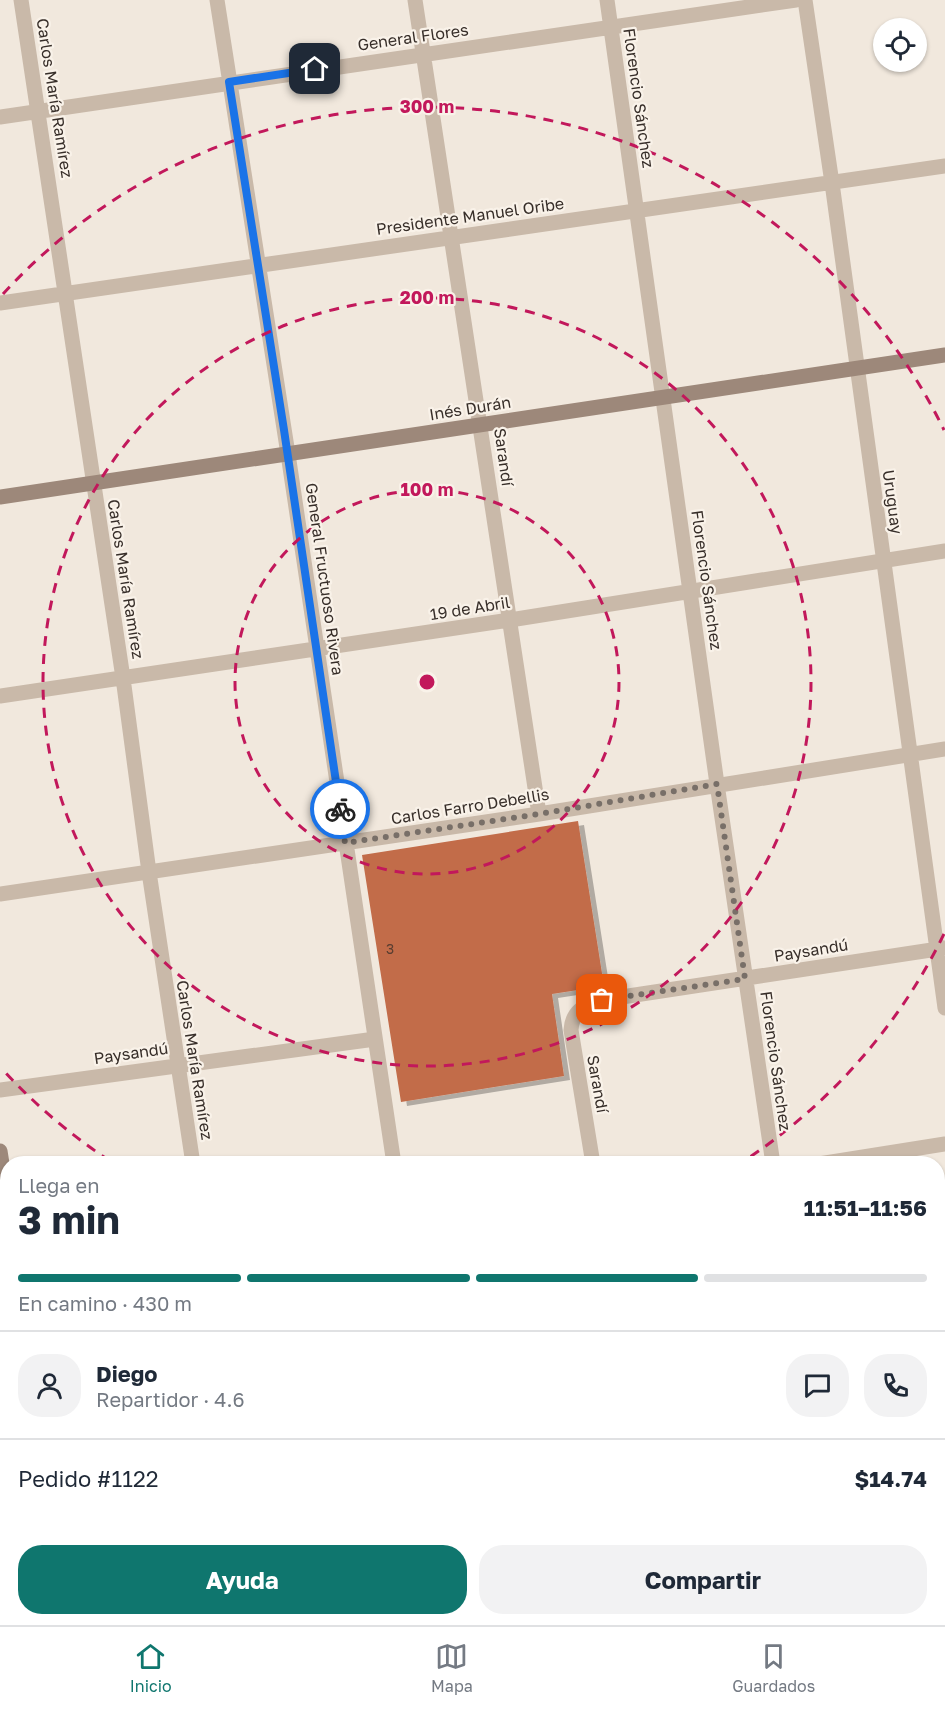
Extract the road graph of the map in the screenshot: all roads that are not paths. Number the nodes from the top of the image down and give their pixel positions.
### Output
1 (21, 0) edge
2 (217, 0) edge
3 (415, 0) edge
4 (607, 0) edge
5 (796, 0) edge
6 (805, 0) edge
7 (610, 27) junction
8 (423, 54) junction
9 (229, 82) junction
10 (39, 112) junction
11 (0, 117) edge
12 (945, 166) edge
13 (832, 183) junction
14 (638, 211) junction
15 (452, 237) junction
16 (259, 265) junction
17 (66, 294) junction
18 (0, 303) edge
19 (945, 355) edge
20 (857, 368) junction
21 (664, 397) junction
22 (481, 425) junction
23 (288, 454) junction
24 (93, 482) junction
25 (0, 497) edge
26 (945, 551) edge
27 (883, 561) junction
28 (690, 592) junction
29 (510, 620) junction
30 (316, 649) junction
31 (123, 678) junction
32 (0, 696) edge
33 (945, 749) edge
34 (909, 755) junction
35 (717, 784) junction
36 (539, 814) junction
37 (345, 843) junction
38 (148, 872) junction
39 (0, 894) edge
40 (940, 948) edge
41 (745, 979) junction
42 (945, 1008) edge
43 (578, 1011) joint
44 (375, 1038) junction
45 (178, 1065) junction
46 (0, 1090) edge
47 (945, 1144) edge
48 (193, 1156) edge
49 (393, 1156) edge
50 (592, 1156) edge
51 (772, 1156) edge
52 (869, 1156) edge

1 - 10 street, Carlos María Ramírez
2 - 9 street, General Fructuoso Rivera
3 - 8 street, Sarandí
4 - 7 street, Florencio Sánchez
5 - 7 street, General Flores
6 - 13 street, Uruguay
7 - 8 street, General Flores
7 - 14 street, Florencio Sánchez
8 - 9 street, General Flores
8 - 15 street, Sarandí
9 - 10 street, General Flores
9 - 16 street, General Fructuoso Rivera
10 - 11 street, General Flores
10 - 17 street, Carlos María Ramírez
12 - 13 street, Presidente Manuel Oribe
13 - 14 street, Presidente Manuel Oribe
13 - 20 street, Uruguay
14 - 15 street, Presidente Manuel Oribe
14 - 21 street, Florencio Sánchez
15 - 16 street, Presidente Manuel Oribe
15 - 22 street, Sarandí
16 - 17 street, Presidente Manuel Oribe
16 - 23 street, General Fructuoso Rivera
17 - 18 street, Presidente Manuel Oribe
17 - 24 street, Carlos María Ramírez
19 - 20 street, Inés Durán
20 - 21 street, Inés Durán
20 - 27 street, Uruguay
21 - 22 street, Inés Durán
21 - 28 street, Florencio Sánchez
22 - 23 street, Inés Durán
22 - 29 street, Sarandí
23 - 24 street, Inés Durán
23 - 30 street, General Fructuoso Rivera
24 - 25 street, Inés Durán
24 - 31 street, Carlos María Ramírez
26 - 27 street, 19 de Abril
27 - 28 street, 19 de Abril
27 - 34 street, Uruguay
28 - 29 street, 19 de Abril
28 - 35 street, Florencio Sánchez
29 - 30 street, 19 de Abril
29 - 36 street, Sarandí
30 - 31 street, 19 de Abril
30 - 37 street, General Fructuoso Rivera
31 - 32 street, 19 de Abril
31 - 38 street, Carlos María Ramírez
33 - 34 street, Carlos Farro Debellis
34 - 35 street, Carlos Farro Debellis
34 - 40 street, Uruguay
35 - 36 street, Carlos Farro Debellis
35 - 41 street, Florencio Sánchez
36 - 37 street, Carlos Farro Debellis
37 - 38 street, Carlos Farro Debellis
37 - 44 street, General Fructuoso Rivera
38 - 39 street, Carlos Farro Debellis
38 - 45 street, Carlos María Ramírez
40 - 41 street, Paysandú
40 - 42 street, Uruguay
41 - 43 street, Paysandú
41 - 51 street, Florencio Sánchez
43 - 50 street, Sarandí
44 - 45 street, Paysandú
44 - 49 street, General Fructuoso Rivera
45 - 46 street, Paysandú
45 - 48 street, Carlos María Ramírez
47 - 52 street

